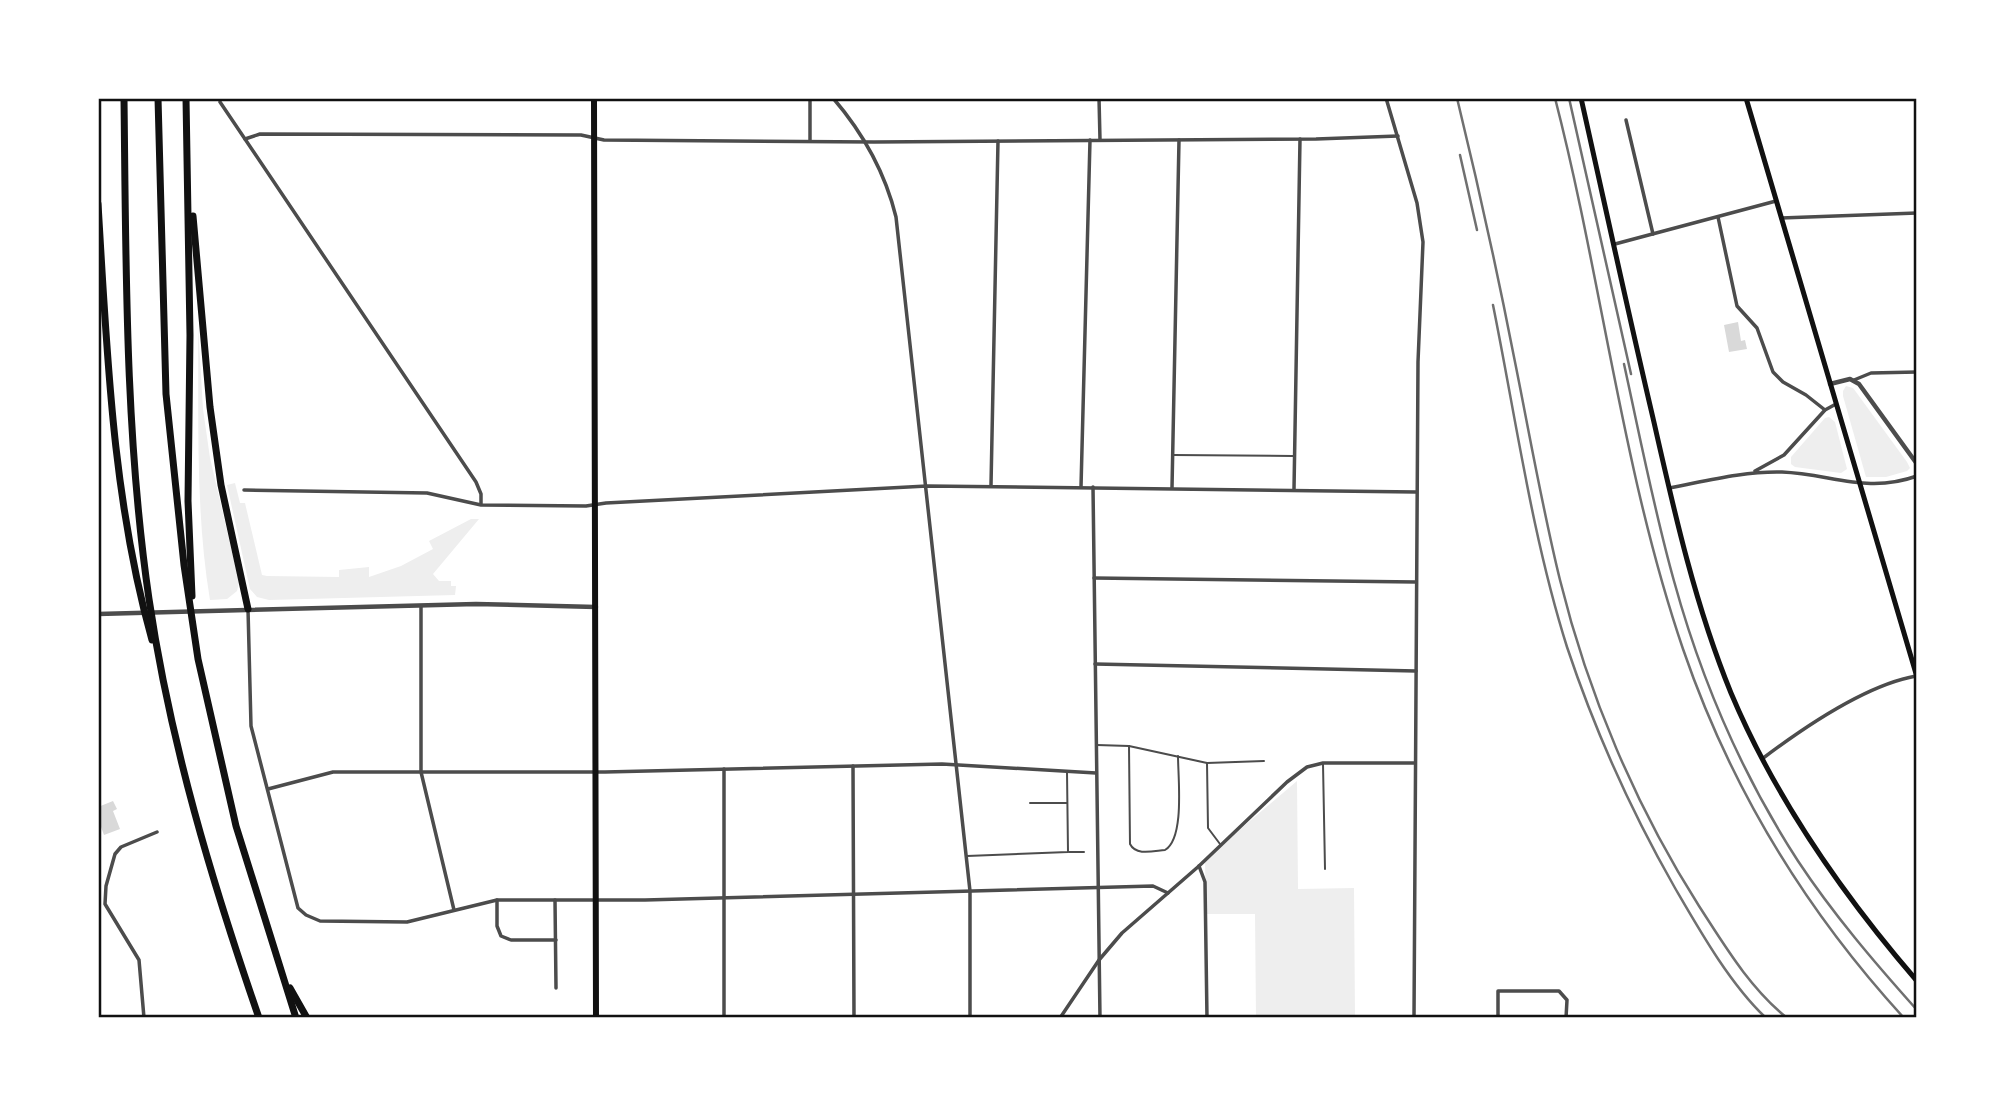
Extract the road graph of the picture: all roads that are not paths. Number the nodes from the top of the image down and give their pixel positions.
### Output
1 (124, 98) edge
2 (158, 98) edge
3 (186, 98) edge
4 (594, 98) edge
5 (810, 98) edge
6 (833, 98) edge
7 (1099, 98) edge
8 (1386, 98) edge
9 (1581, 98) edge
10 (1746, 98) edge
11 (220, 102) dead end
12 (1626, 120) dead end
13 (1398, 136) junction
14 (594, 138) junction
15 (244, 139) junction
16 (1300, 139) junction
17 (1100, 140) junction
18 (1179, 140) junction
19 (998, 141) junction
20 (1090, 141) junction
21 (810, 142) junction
22 (865, 142) junction
23 (189, 190) junction
24 (1776, 201) junction
25 (98, 204) edge
26 (1917, 213) edge
27 (1718, 217) junction
28 (1781, 218) junction
29 (1653, 234) junction
30 (1615, 244) junction
31 (1917, 372) edge
32 (1854, 380) junction
33 (1830, 384) junction
34 (1836, 404) junction
35 (1825, 410) junction
36 (1173, 455) junction
37 (1294, 456) junction
38 (1917, 464) edge
39 (1754, 472) junction
40 (1917, 476) edge
41 (1859, 484) junction
42 (927, 486) junction
43 (990, 486) junction
44 (1081, 487) junction
45 (1093, 487) junction
46 (1172, 488) junction
47 (1669, 488) junction
48 (1294, 489) junction
49 (244, 490) dead end
50 (1416, 492) junction
51 (481, 505) junction
52 (595, 505) junction
53 (1094, 578) junction
54 (1416, 582) junction
55 (421, 606) junction
56 (596, 607) junction
57 (248, 609) junction
58 (98, 614) edge
59 (198, 659) junction
60 (1095, 664) junction
61 (1416, 671) junction
62 (162, 676) junction
63 (1917, 676) edge
64 (1096, 745) junction
65 (1129, 746) junction
66 (1178, 756) junction
67 (1762, 759) junction
68 (1265, 761) dead end
69 (1207, 763) junction
70 (1323, 763) junction
71 (1415, 763) junction
72 (957, 765) junction
73 (853, 766) junction
74 (724, 769) junction
75 (1067, 771) junction
76 (421, 772) junction
77 (596, 772) junction
78 (1096, 773) junction
79 (267, 789) junction
80 (1030, 803) dead end
81 (1067, 803) junction
82 (157, 832) dead end
83 (1221, 845) junction
84 (1068, 852) junction
85 (1084, 852) dead end
86 (967, 856) junction
87 (1199, 866) junction
88 (1325, 869) dead end
89 (1098, 887) junction
90 (970, 891) junction
91 (1168, 893) junction
92 (853, 895) junction
93 (724, 898) junction
94 (497, 900) junction
95 (555, 900) junction
96 (596, 900) junction
97 (105, 904) junction
98 (98, 905) edge
99 (454, 910) junction
100 (555, 940) junction
101 (1099, 960) junction
102 (281, 974) junction
103 (1917, 981) edge
104 (555, 989) dead end
105 (144, 1018) edge
106 (259, 1018) edge
107 (296, 1018) edge
108 (307, 1018) edge
109 (596, 1018) edge
110 (724, 1018) edge
111 (854, 1018) edge
112 (970, 1018) edge
113 (1060, 1018) edge
114 (1100, 1018) edge
115 (1207, 1018) edge
116 (1414, 1018) edge
117 (1498, 1018) edge
118 (1566, 1018) edge

1 - 62 highway
2 - 59 highway
3 - 23 highway
4 - 14 main road
5 - 21 street
6 - 22 street
7 - 17 street
8 - 13 street
9 - 30 main road
10 - 24 main road
11 - 15 street
12 - 29 street
13 - 16 street
13 - 50 street
14 - 15 street
14 - 21 street
14 - 52 main road
15 - 51 street
16 - 18 street
16 - 37 street
17 - 18 street
17 - 20 street
18 - 36 street
19 - 20 street
19 - 22 street
19 - 43 street
20 - 44 street
21 - 22 street
22 - 42 street
23 - 57 highway
23 - 59 highway
24 - 27 street
24 - 28 main road
25 - 62 highway
26 - 28 street
27 - 29 street
27 - 35 street
28 - 33 main road
29 - 30 street
30 - 47 main road
31 - 32 street
32 - 33 street
32 - 38 street
33 - 34 main road
34 - 35 street
34 - 41 main road
35 - 39 street
36 - 37 lane
36 - 46 street
37 - 48 street
39 - 41 street
39 - 47 street
40 - 41 street
41 - 63 main road
42 - 43 street
42 - 52 street
42 - 72 street
43 - 44 street
44 - 45 street
45 - 46 street
45 - 53 street
46 - 48 street
47 - 67 main road
48 - 50 street
49 - 51 street
50 - 54 street
51 - 52 street
52 - 56 main road
53 - 54 street
53 - 60 street
54 - 61 street
55 - 56 street
55 - 57 street
55 - 76 street
56 - 77 main road
57 - 58 street
57 - 79 street
59 - 102 highway
60 - 61 street
60 - 64 street
61 - 71 street
62 - 106 highway
63 - 67 street
64 - 65 lane
64 - 78 street
65 - 66 lane
65 - 66 lane
66 - 69 lane
67 - 103 main road
68 - 69 lane
69 - 83 lane
70 - 71 street
70 - 83 street
70 - 88 lane
71 - 116 street
72 - 73 street
72 - 75 street
72 - 86 street
73 - 74 street
73 - 92 street
74 - 77 street
74 - 93 street
75 - 78 street
75 - 81 lane
76 - 77 street
76 - 79 street
76 - 99 street
77 - 96 main road
78 - 89 street
79 - 99 street
80 - 81 lane
81 - 84 lane
82 - 97 street
83 - 87 street
84 - 85 lane
84 - 86 lane
86 - 90 street
87 - 91 street
87 - 115 street
89 - 90 street
89 - 91 street
89 - 101 street
90 - 92 street
90 - 112 street
91 - 101 street
92 - 93 street
92 - 111 street
93 - 96 street
93 - 110 street
94 - 95 street
94 - 99 street
94 - 100 street
95 - 96 street
95 - 100 street
96 - 109 main road
97 - 98 street
97 - 105 street
100 - 104 street
101 - 113 street
101 - 114 street
102 - 107 highway
102 - 108 highway
117 - 118 street

